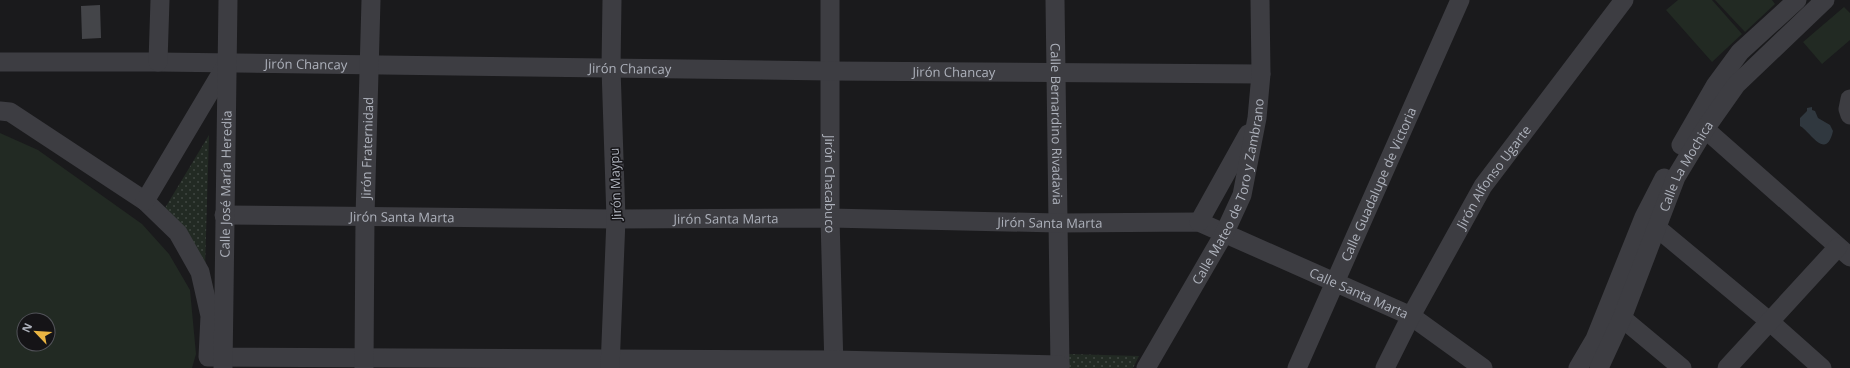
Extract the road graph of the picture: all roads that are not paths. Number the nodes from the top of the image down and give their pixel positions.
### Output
1 (160, 0) edge
2 (228, 0) edge
3 (371, 0) edge
4 (612, 0) edge
5 (830, 0) edge
6 (1055, 0) edge
7 (1260, 0) edge
8 (1460, 0) edge
9 (1624, 0) edge
10 (1797, 0) edge
11 (1825, 0) edge
12 (0, 62) edge
13 (158, 62) junction
14 (227, 64) junction
15 (370, 66) junction
16 (611, 68) junction
17 (830, 72) junction
18 (1056, 73) junction
19 (1261, 74) junction
20 (1850, 99) edge
21 (0, 111) edge
22 (1850, 115) edge
23 (1256, 118) junction
24 (1705, 129) junction
25 (145, 201) junction
26 (224, 215) junction
27 (365, 217) junction
28 (830, 218) junction
29 (616, 219) junction
30 (1058, 222) junction
31 (1199, 222) junction
32 (1656, 227) junction
33 (1225, 232) junction
34 (1844, 252) edge
35 (1334, 282) junction
36 (1411, 316) junction
37 (1622, 318) junction
38 (1769, 321) junction
39 (224, 363) edge
40 (364, 363) edge
41 (610, 364) edge
42 (834, 364) edge
43 (1060, 367) edge
44 (1146, 368) edge
45 (1297, 368) edge
46 (1385, 368) edge
47 (1483, 368) edge
48 (1578, 368) edge
49 (1599, 368) edge
50 (1682, 368) edge
51 (1727, 368) edge
52 (1822, 368) edge

1 - 13 street
2 - 14 street, Calle José María Heredia
3 - 15 street, Jirón Fraternidad
4 - 16 street, Jirón Maypu
5 - 17 street, Jirón Chacabuco
6 - 18 street, Calle Bernardino Rivadavia
7 - 19 street, Calle Mateo de Toro y Zambrano
8 - 35 street, Calle Guadalupe de Victoria
9 - 36 street, Jirón Alfonso Ugarte
10 - 48 street, Calle La Mochica
11 - 24 street, Calle La Mochica
12 - 13 street, Jirón Chancay
13 - 14 street, Jirón Chancay
14 - 15 street, Jirón Chancay
14 - 25 street
14 - 26 street, Calle José María Heredia
15 - 16 street, Jirón Chancay
15 - 27 street, Jirón Fraternidad
16 - 17 street, Jirón Chancay
16 - 29 street, Jirón Maypu
17 - 18 street, Jirón Chancay
17 - 28 street, Jirón Chacabuco
18 - 19 street, Jirón Chancay
18 - 30 street, Calle Bernardino Rivadavia
19 - 23 street, Calle Mateo de Toro y Zambrano
20 - 22 street
21 - 25 street
23 - 31 street
23 - 33 street, Calle Mateo de Toro y Zambrano
24 - 32 street, Calle La Mochica
24 - 34 street
25 - 39 street
26 - 27 street, Jirón Santa Marta
26 - 39 street, Calle José María Heredia
27 - 29 street, Jirón Santa Marta
27 - 40 street, Jirón Fraternidad
28 - 29 street, Jirón Santa Marta
28 - 30 street, Jirón Santa Marta
28 - 42 street, Jirón Chacabuco
29 - 41 street, Jirón Maypu
30 - 31 street, Jirón Santa Marta
30 - 43 street, Calle Bernardino Rivadavia
31 - 33 street, Jirón Santa Marta
32 - 37 street, Calle La Mochica
32 - 38 street
33 - 35 street, Calle Santa Marta
33 - 44 street, Calle Mateo de Toro y Zambrano
34 - 38 street
35 - 36 street, Calle Santa Marta
35 - 45 street, Calle Guadalupe de Victoria
36 - 46 street, Jirón Alfonso Ugarte
36 - 47 street, Calle Santa Marta
37 - 49 street, Calle La Mochica
37 - 50 street
38 - 51 street
38 - 52 street
39 - 40 street
40 - 41 street
41 - 42 street
42 - 43 street

